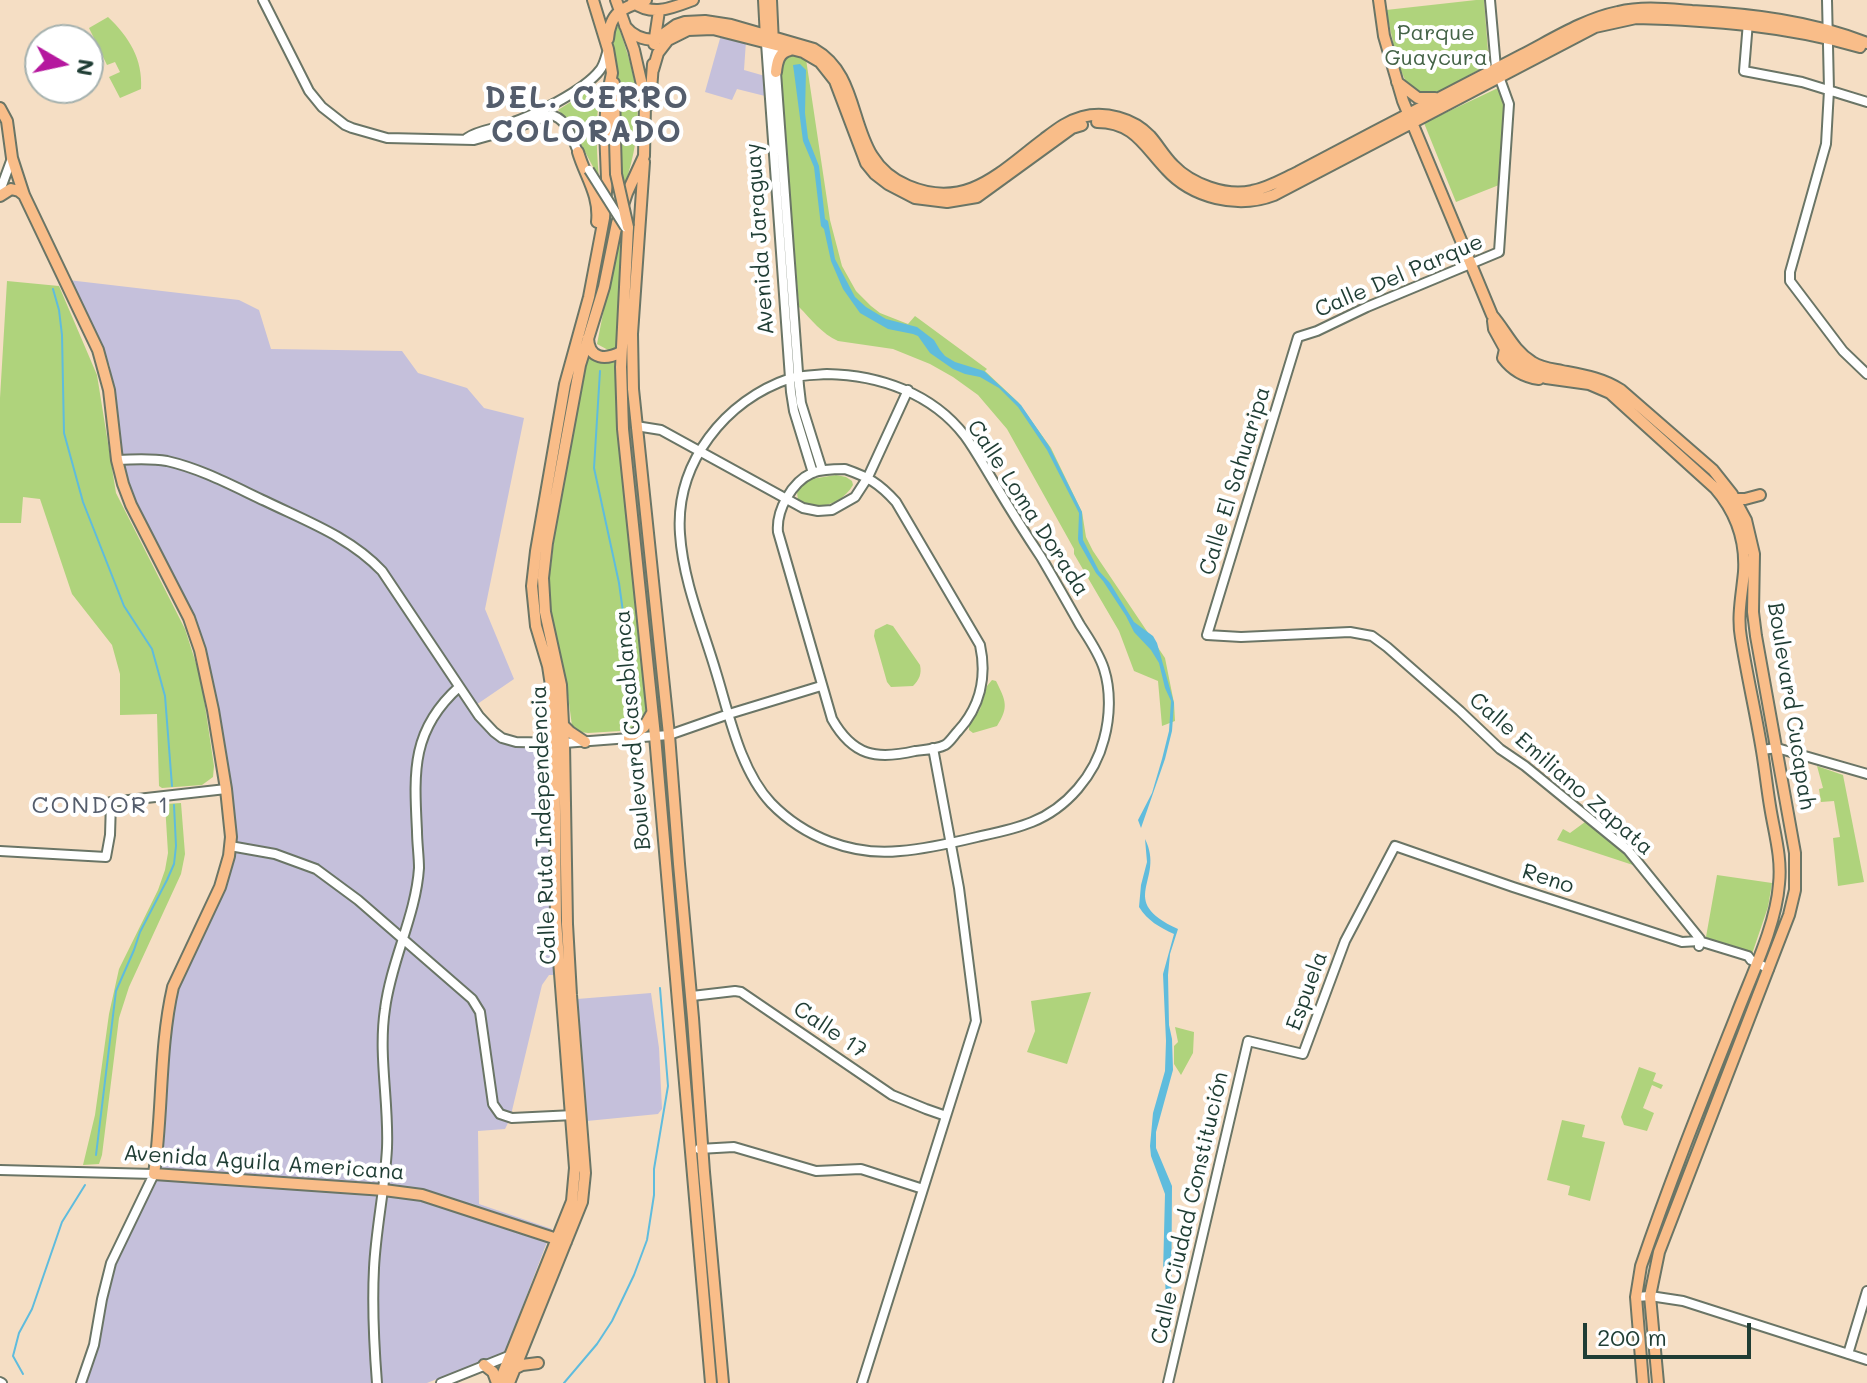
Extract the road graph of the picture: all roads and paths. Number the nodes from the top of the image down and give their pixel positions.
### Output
1 (263, 0) edge
2 (593, 0) edge
3 (646, 0) edge
4 (1379, 0) edge
5 (1490, 0) edge
6 (1827, 0) edge
7 (633, 2) edge
8 (688, 2) edge
9 (769, 2) edge
10 (618, 5) edge
11 (659, 11) junction
12 (1748, 19) junction
13 (687, 21) junction
14 (625, 26) junction
15 (1828, 34) junction
16 (655, 40) junction
17 (769, 40) junction
18 (1866, 45) edge
19 (794, 46) junction
20 (608, 49) junction
21 (653, 70) junction
22 (776, 72) junction
23 (1498, 72) junction
24 (612, 73) junction
25 (1397, 82) junction
26 (1829, 90) junction
27 (1441, 97) junction
28 (1867, 102) edge
29 (0, 108) edge
30 (1410, 118) junction
31 (644, 121) junction
32 (466, 139) junction
33 (578, 152) junction
34 (644, 156) junction
35 (12, 158) junction
36 (0, 193) edge
37 (24, 195) junction
38 (627, 231) junction
39 (1471, 265) junction
40 (595, 269) junction
41 (586, 310) junction
42 (1492, 315) junction
43 (588, 336) junction
44 (1298, 337) joint
45 (621, 352) junction
46 (1867, 374) edge
47 (793, 378) junction
48 (908, 390) junction
49 (636, 426) junction
50 (700, 451) junction
51 (117, 460) junction
52 (562, 462) junction
53 (1695, 469) junction
54 (1713, 470) junction
55 (817, 471) junction
56 (868, 477) junction
57 (1710, 483) junction
58 (1760, 495) dead end
59 (787, 498) junction
60 (1735, 499) junction
61 (1207, 635) joint
62 (821, 686) junction
63 (459, 687) junction
64 (652, 713) junction
65 (729, 714) junction
66 (563, 725) junction
67 (669, 735) junction
68 (655, 736) junction
69 (629, 738) junction
70 (584, 742) junction
71 (560, 743) junction
72 (933, 748) junction
73 (1777, 748) junction
74 (1762, 750) junction
75 (565, 757) junction
76 (1867, 774) edge
77 (226, 789) junction
78 (951, 843) junction
79 (230, 846) junction
80 (1395, 846) joint
81 (0, 851) edge
82 (401, 939) junction
83 (1697, 942) junction
84 (1754, 961) junction
85 (1769, 969) junction
86 (692, 996) junction
87 (1248, 1041) joint
88 (577, 1115) junction
89 (946, 1116) junction
90 (703, 1148) junction
91 (690, 1150) junction
92 (0, 1170) edge
93 (154, 1174) junction
94 (923, 1189) junction
95 (384, 1190) junction
96 (562, 1241) junction
97 (1867, 1291) edge
98 (1650, 1296) junction
99 (1636, 1297) junction
100 (522, 1351) junction
101 (1848, 1354) junction
102 (510, 1356) junction
103 (1867, 1360) edge
104 (538, 1363) dead end
105 (484, 1365) junction
106 (514, 1369) junction
107 (81, 1383) edge
108 (377, 1383) edge
109 (441, 1383) edge
110 (498, 1383) edge
111 (509, 1383) edge
112 (711, 1383) edge
113 (723, 1383) edge
114 (862, 1383) edge
115 (1168, 1383) edge
116 (1643, 1383) edge
117 (1658, 1383) edge

1 - 32 street
2 - 20 main road
3 - 7 main road
4 - 25 main road
5 - 23 street, Calle Del Parque
6 - 15 street
7 - 10 main road
7 - 11 main road
8 - 11 main road
8 - 13 main road
9 - 17 main road, Avenida Jaraguay
9 - 19 main road
10 - 14 main road
10 - 20 main road
11 - 16 main road
12 - 15 main road
12 - 23 main road
12 - 26 street
13 - 16 main road
13 - 17 main road
14 - 16 main road
14 - 31 main road
15 - 18 main road
15 - 26 street
16 - 21 main road
17 - 19 main road
17 - 21 main road
17 - 22 street, Avenida Jaraguay
17 - 47 street, Avenida Jaraguay
19 - 22 main road
19 - 30 main road
20 - 24 main road
20 - 32 street
21 - 31 main road
22 - 47 street, Avenida Jaraguay
23 - 27 main road
23 - 30 main road
23 - 39 street, Calle Del Parque
24 - 38 main road, Boulevard Casablanca, bridge
24 - 40 main road
25 - 27 main road
25 - 30 main road
26 - 28 street
26 - 46 street
27 - 30 main road
29 - 35 main road
30 - 39 main road
31 - 34 main road, Calle Ruta Independencia
32 - 33 street
33 - 38 street, bridge
33 - 40 main road
34 - 43 main road, Calle Ruta Independencia
34 - 49 main road, Boulevard Casablanca
35 - 36 street
35 - 37 main road
36 - 37 main road
37 - 51 main road
38 - 45 main road, Boulevard Casablanca
39 - 42 main road
39 - 44 street, Calle Del Parque
40 - 41 main road, Calle Ruta Independencia
41 - 52 main road
41 - 71 main road, Calle Ruta Independencia
42 - 53 main road, Boulevard Cucapah
42 - 54 main road, Boulevard Cucapah
43 - 45 main road
43 - 52 main road, Calle Ruta Independencia
44 - 61 street, Calle El Sahuaripa
45 - 64 main road, Boulevard Casablanca
47 - 48 street, Calle Loma Dorada
47 - 50 street, Calle Loma Dorada
47 - 55 street, Avenida Jaraguay
48 - 56 street
48 - 78 street, Calle Loma Dorada
49 - 50 street
49 - 67 main road, Boulevard Casablanca
50 - 59 street
50 - 65 street, Calle Loma Dorada
51 - 63 street
51 - 77 main road
52 - 66 main road, Calle Ruta Independencia
53 - 54 main road
53 - 57 main road, Boulevard Cucapah
54 - 57 main road
54 - 60 main road, Boulevard Cucapah
55 - 56 street
55 - 59 street
56 - 59 street
56 - 72 street
57 - 74 main road, Boulevard Cucapah
58 - 60 main road
59 - 62 street
60 - 73 main road, Boulevard Cucapah
61 - 83 street, Calle Emiliano Zapata
62 - 65 street
62 - 72 street
63 - 71 street
63 - 82 street
64 - 68 main road, Boulevard Casablanca
64 - 69 main road
65 - 67 street
65 - 78 street, Calle Loma Dorada
66 - 70 main road
66 - 71 main road, Calle Ruta Independencia
67 - 68 street
67 - 86 main road, Boulevard Casablanca
68 - 69 street
68 - 91 main road, Boulevard Casablanca
69 - 70 street
70 - 71 street
70 - 75 main road
71 - 75 main road, Calle Ruta Independencia
71 - 88 main road, Calle Ruta Independencia
72 - 78 street
73 - 74 street
73 - 76 street
73 - 85 main road, Boulevard Cucapah
74 - 84 main road, Boulevard Cucapah
75 - 88 main road, Calle Ruta Independencia
77 - 79 main road
77 - 81 street
78 - 89 street
79 - 82 street
79 - 93 main road
80 - 83 street, Reno
80 - 87 street, Espuela
82 - 88 street
82 - 95 street
83 - 84 street, Reno
84 - 85 street, Reno
84 - 99 main road, Boulevard Cucapah
85 - 98 main road, Boulevard Cucapah
86 - 89 street, Calle 17
86 - 90 main road, Boulevard Casablanca
87 - 115 street, Calle Ciudad Constitución
88 - 96 main road, Calle Ruta Independencia
89 - 94 street
90 - 91 street
90 - 94 street
90 - 113 main road, Boulevard Casablanca
91 - 112 main road, Boulevard Casablanca
92 - 93 street, Avenida Aguila Americana
93 - 95 main road, Avenida Aguila Americana
93 - 107 street
94 - 114 street
95 - 96 main road, Avenida Aguila Americana
95 - 108 street
96 - 100 main road, Calle Ruta Independencia
96 - 102 main road, Calle Ruta Independencia
97 - 101 street
98 - 99 street
98 - 101 street
98 - 117 main road, Boulevard Cucapah
99 - 116 main road, Boulevard Cucapah
100 - 102 street
100 - 106 main road, Calle Ruta Independencia
101 - 103 street
102 - 105 street
102 - 110 main road, Calle Ruta Independencia
104 - 106 main road
105 - 109 street
105 - 110 main road
106 - 111 main road, Calle Ruta Independencia

